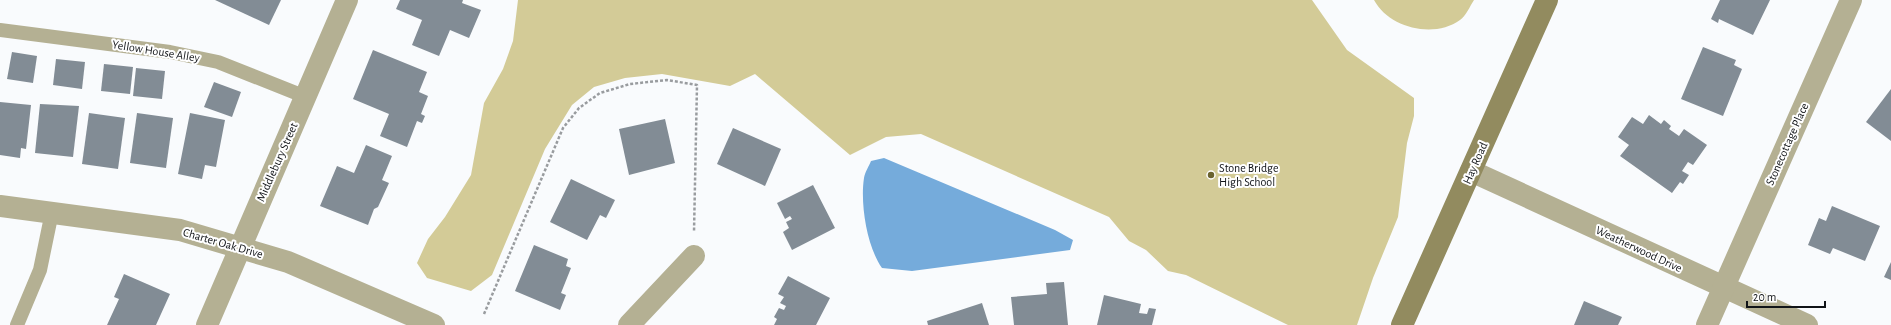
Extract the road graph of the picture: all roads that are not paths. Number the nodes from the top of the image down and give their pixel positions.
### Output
1 (347, 0) edge
2 (1547, 0) edge
3 (1851, 0) edge
4 (0, 30) edge
5 (306, 96) junction
6 (1471, 171) junction
7 (0, 206) edge
8 (52, 212) junction
9 (240, 247) junction
10 (694, 256) road end
11 (1723, 288) junction
12 (17, 325) edge
13 (207, 325) edge
14 (434, 325) edge
15 (629, 325) edge
16 (1402, 325) edge
17 (1707, 325) edge
18 (1807, 325) edge

1 - 5 street, Middlebury Street
2 - 6 street, Hay Road
3 - 11 street, Stonecottage Place
4 - 5 lane, Yellow House Alley
5 - 9 street, Middlebury Street
6 - 11 street, Weatherwood Drive
6 - 16 street, Hay Road
7 - 8 street, Charter Oak Drive
8 - 9 street, Charter Oak Drive
8 - 12 lane
9 - 13 street, Middlebury Street
9 - 14 street, Charter Oak Drive
10 - 15 street
11 - 17 street, Stonecottage Place
11 - 18 street, Weatherwood Drive

